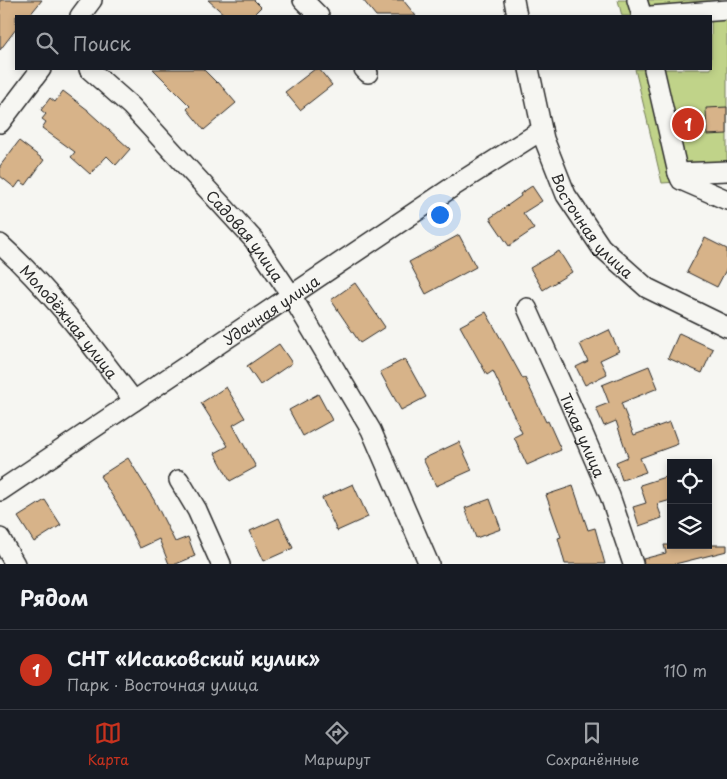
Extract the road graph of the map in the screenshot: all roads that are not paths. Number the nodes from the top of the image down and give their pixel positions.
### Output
1 (92, 0) edge
2 (303, 0) edge
3 (514, 0) edge
4 (638, 0) edge
5 (727, 10) edge
6 (81, 15) edge
7 (317, 15) edge
8 (517, 15) edge
9 (642, 15) edge
10 (664, 15) edge
11 (40, 70) edge
12 (90, 70) edge
13 (529, 70) edge
14 (654, 70) edge
15 (0, 123) edge
16 (542, 130) junction
17 (727, 171) edge
18 (678, 173) junction
19 (727, 200) edge
20 (0, 244) edge
21 (291, 295) junction
22 (526, 308) dead end
23 (727, 327) edge
24 (134, 402) junction
25 (179, 480) dead end
26 (0, 491) edge
27 (0, 538) edge
28 (15, 564) edge
29 (222, 564) edge
30 (429, 564) edge
31 (633, 564) edge

1 - 6 street
2 - 7 street
3 - 8 street
4 - 9 street
5 - 10 street
11 - 15 street
12 - 21 street, Садовая улица
13 - 16 street, Восточная улица
14 - 18 street
16 - 21 street, Удачная улица
16 - 23 street, Восточная улица
17 - 18 street
18 - 19 street
20 - 24 street, Молодёжная улица
21 - 24 street, Удачная улица
21 - 30 street, Садовая улица
22 - 31 street, Тихая улица
24 - 26 street, Удачная улица
25 - 29 street
27 - 28 street

